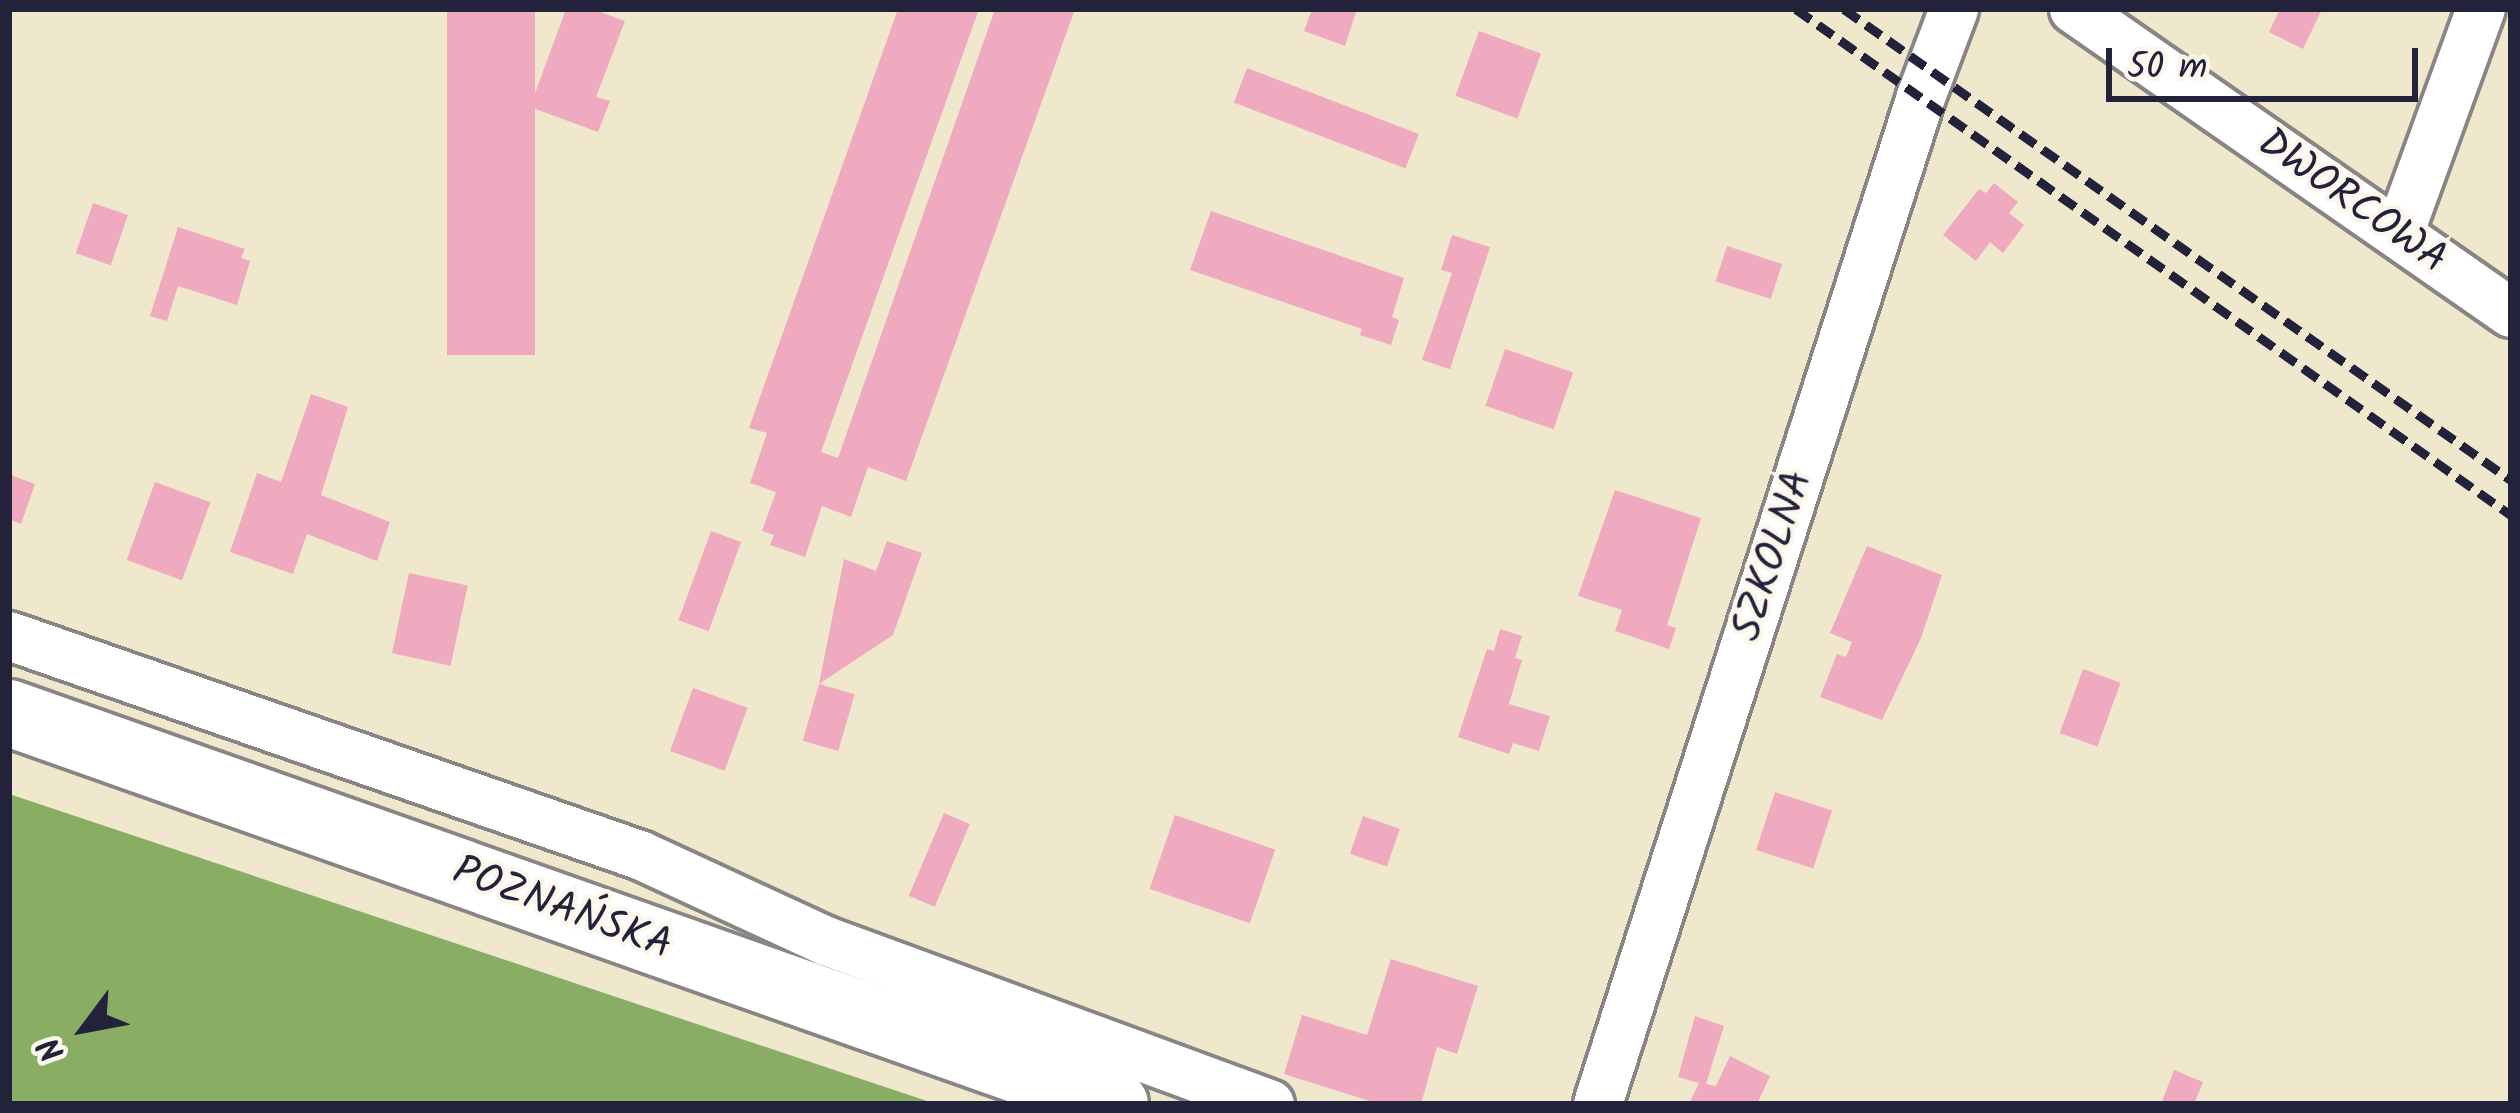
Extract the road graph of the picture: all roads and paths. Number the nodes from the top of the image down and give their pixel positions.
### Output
1 (1954, 9) edge
2 (2074, 9) edge
3 (2481, 9) edge
4 (2399, 234) junction
5 (2511, 313) edge
6 (9, 636) edge
7 (9, 713) edge
8 (1250, 1101) edge
9 (1114, 1104) edge
10 (1598, 1104) edge

1 - 10 street, SZKOLNA
2 - 4 street, DWORCOWA
3 - 4 street
4 - 5 street, DWORCOWA
6 - 8 street
7 - 9 main road, POZNAŃSKA

